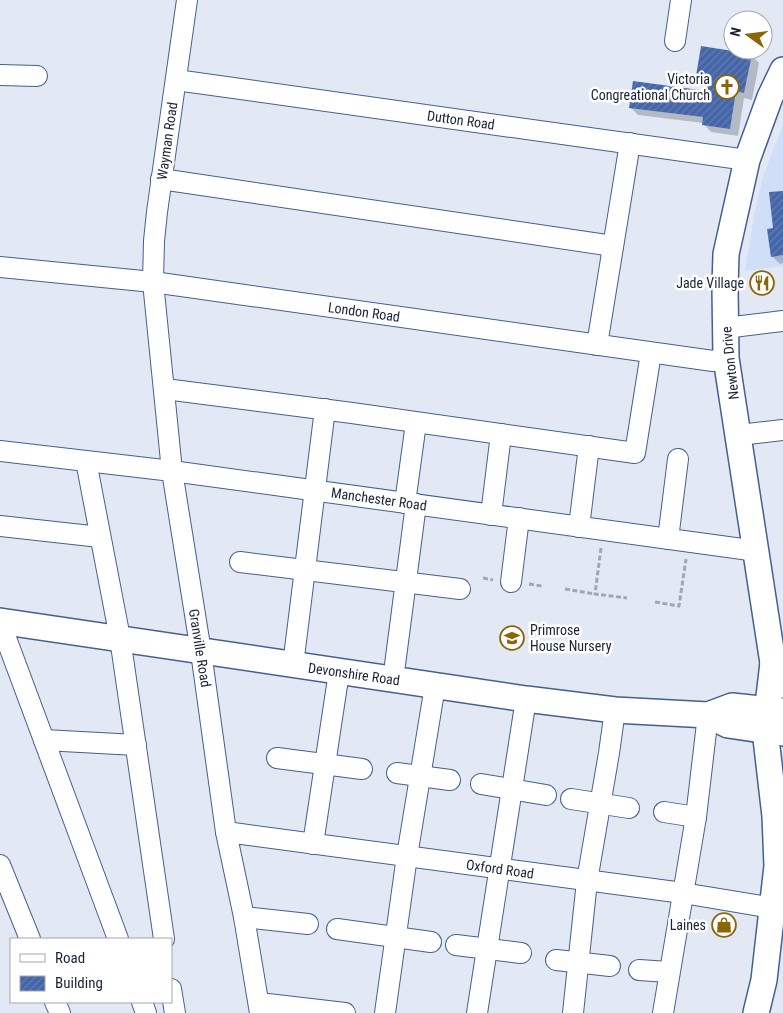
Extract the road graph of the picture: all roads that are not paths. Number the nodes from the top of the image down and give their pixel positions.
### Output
1 (187, 0) edge
2 (681, 0) edge
3 (675, 41) dead end
4 (783, 70) edge
5 (0, 75) edge
6 (37, 76) dead end
7 (176, 80) junction
8 (630, 143) junction
9 (747, 160) junction
10 (161, 179) junction
11 (613, 246) junction
12 (0, 267) edge
13 (153, 282) junction
14 (783, 321) edge
15 (725, 328) junction
16 (597, 345) junction
17 (651, 353) junction
18 (726, 358) junction
19 (165, 389) junction
20 (325, 410) junction
21 (416, 422) junction
22 (783, 430) edge
23 (501, 434) junction
24 (739, 435) junction
25 (589, 446) junction
26 (0, 451) edge
27 (678, 460) dead end
28 (86, 461) junction
29 (172, 471) junction
30 (316, 490) junction
31 (411, 503) junction
32 (491, 514) junction
33 (519, 518) junction
34 (0, 526) edge
35 (580, 526) junction
36 (100, 537) junction
37 (668, 539) junction
38 (757, 551) junction
39 (240, 562) dead end
40 (305, 570) junction
41 (406, 582) junction
42 (511, 582) dead end
43 (460, 589) dead end
44 (0, 622) edge
45 (120, 638) junction
46 (201, 652) junction
47 (293, 665) junction
48 (339, 672) junction
49 (778, 674) edge
50 (393, 680) junction
51 (435, 686) junction
52 (526, 699) junction
53 (615, 710) junction
54 (708, 715) junction
55 (774, 721) edge
56 (44, 740) junction
57 (136, 744) junction
58 (783, 753) edge
59 (277, 758) dead end
60 (325, 764) junction
61 (362, 769) dead end
62 (397, 773) dead end
63 (420, 776) junction
64 (450, 780) dead end
65 (481, 784) dead end
66 (512, 789) junction
67 (546, 795) dead end
68 (571, 799) dead end
69 (601, 804) junction
70 (629, 808) dead end
71 (664, 812) dead end
72 (696, 817) junction
73 (779, 827) edge
74 (226, 832) junction
75 (313, 844) junction
76 (407, 856) junction
77 (0, 865) edge
78 (499, 869) junction
79 (587, 881) junction
80 (777, 889) edge
81 (683, 893) junction
82 (244, 916) junction
83 (308, 924) dead end
84 (337, 929) dead end
85 (395, 937) junction
86 (30, 938) edge
87 (118, 938) edge
88 (164, 938) edge
89 (432, 942) dead end
90 (456, 945) dead end
91 (487, 949) junction
92 (521, 953) dead end
93 (556, 960) dead end
94 (578, 962) junction
95 (610, 966) dead end
96 (639, 970) dead end
97 (669, 972) junction
98 (172, 997) edge
99 (259, 1008) edge
100 (174, 1013) edge
101 (345, 1013) edge
102 (385, 1013) edge
103 (477, 1013) edge
104 (573, 1013) edge
105 (663, 1013) edge
106 (756, 1013) edge

1 - 7 street, Wayman Road
2 - 3 street
4 - 9 main road, Newton Drive
5 - 6 street
7 - 8 street, Dutton Road
7 - 10 street, Wayman Road
8 - 9 street, Dutton Road
8 - 11 street
9 - 15 main road, Newton Drive
10 - 11 street
10 - 13 street, Wayman Road
11 - 16 street
12 - 13 street, London Road
13 - 16 street, London Road
13 - 19 street, Granville Road
14 - 15 street
15 - 18 main road, Newton Drive
16 - 17 street, London Road
17 - 18 street, London Road
17 - 25 street
18 - 24 main road, Newton Drive
19 - 20 street
19 - 29 street, Granville Road
20 - 21 street
20 - 30 street
21 - 23 street
21 - 31 street
22 - 24 street
23 - 25 street
23 - 32 street
24 - 38 main road, Newton Drive
25 - 35 street
26 - 28 street, Manchester Road
27 - 37 street
28 - 29 street, Manchester Road
28 - 36 street
29 - 30 street, Manchester Road
29 - 46 street, Granville Road
30 - 31 street, Manchester Road
30 - 40 street
31 - 32 street, Manchester Road
31 - 41 street
32 - 33 street, Manchester Road
33 - 35 street, Manchester Road
33 - 42 street
34 - 36 street
35 - 37 street, Manchester Road
36 - 45 street
37 - 38 street, Manchester Road
38 - 49 main road, Newton Drive
39 - 40 street
40 - 41 street
40 - 47 street
41 - 43 street
41 - 50 street
44 - 45 main road, Devonshire Road
44 - 56 street
45 - 46 main road, Devonshire Road
45 - 57 street
46 - 47 main road, Devonshire Road
46 - 74 street, Granville Road
47 - 48 main road, Devonshire Road
48 - 50 main road, Devonshire Road
48 - 60 street
49 - 55 main road, Newton Drive
50 - 51 main road, Devonshire Road
51 - 52 main road, Devonshire Road
51 - 63 street
52 - 53 main road, Devonshire Road
52 - 66 street
53 - 54 main road, Devonshire Road
53 - 69 street
54 - 55 main road, Devonshire Road
54 - 72 street
55 - 73 main road, Newton Drive
56 - 57 street
56 - 87 street
57 - 88 street
58 - 73 main road
59 - 60 street
60 - 61 street
60 - 75 street
62 - 63 street
63 - 64 street
63 - 76 street
65 - 66 street
66 - 67 street
66 - 78 street
68 - 69 street
69 - 70 street
69 - 79 street
71 - 72 street
72 - 81 street
73 - 80 main road
74 - 75 street, Oxford Road
74 - 82 street, Granville Road
75 - 76 street, Oxford Road
76 - 78 street, Oxford Road
76 - 85 street
77 - 86 street
78 - 79 street, Oxford Road
78 - 91 street
79 - 81 street, Oxford Road
79 - 94 street
80 - 81 street, Oxford Road
80 - 106 main road
81 - 97 street
82 - 83 street
82 - 99 street, Granville Road
84 - 85 street
85 - 89 street
85 - 102 street
90 - 91 street
91 - 92 street
91 - 103 street
93 - 94 street
94 - 95 street
94 - 104 street
96 - 97 street
97 - 105 street
98 - 100 street
99 - 101 street

